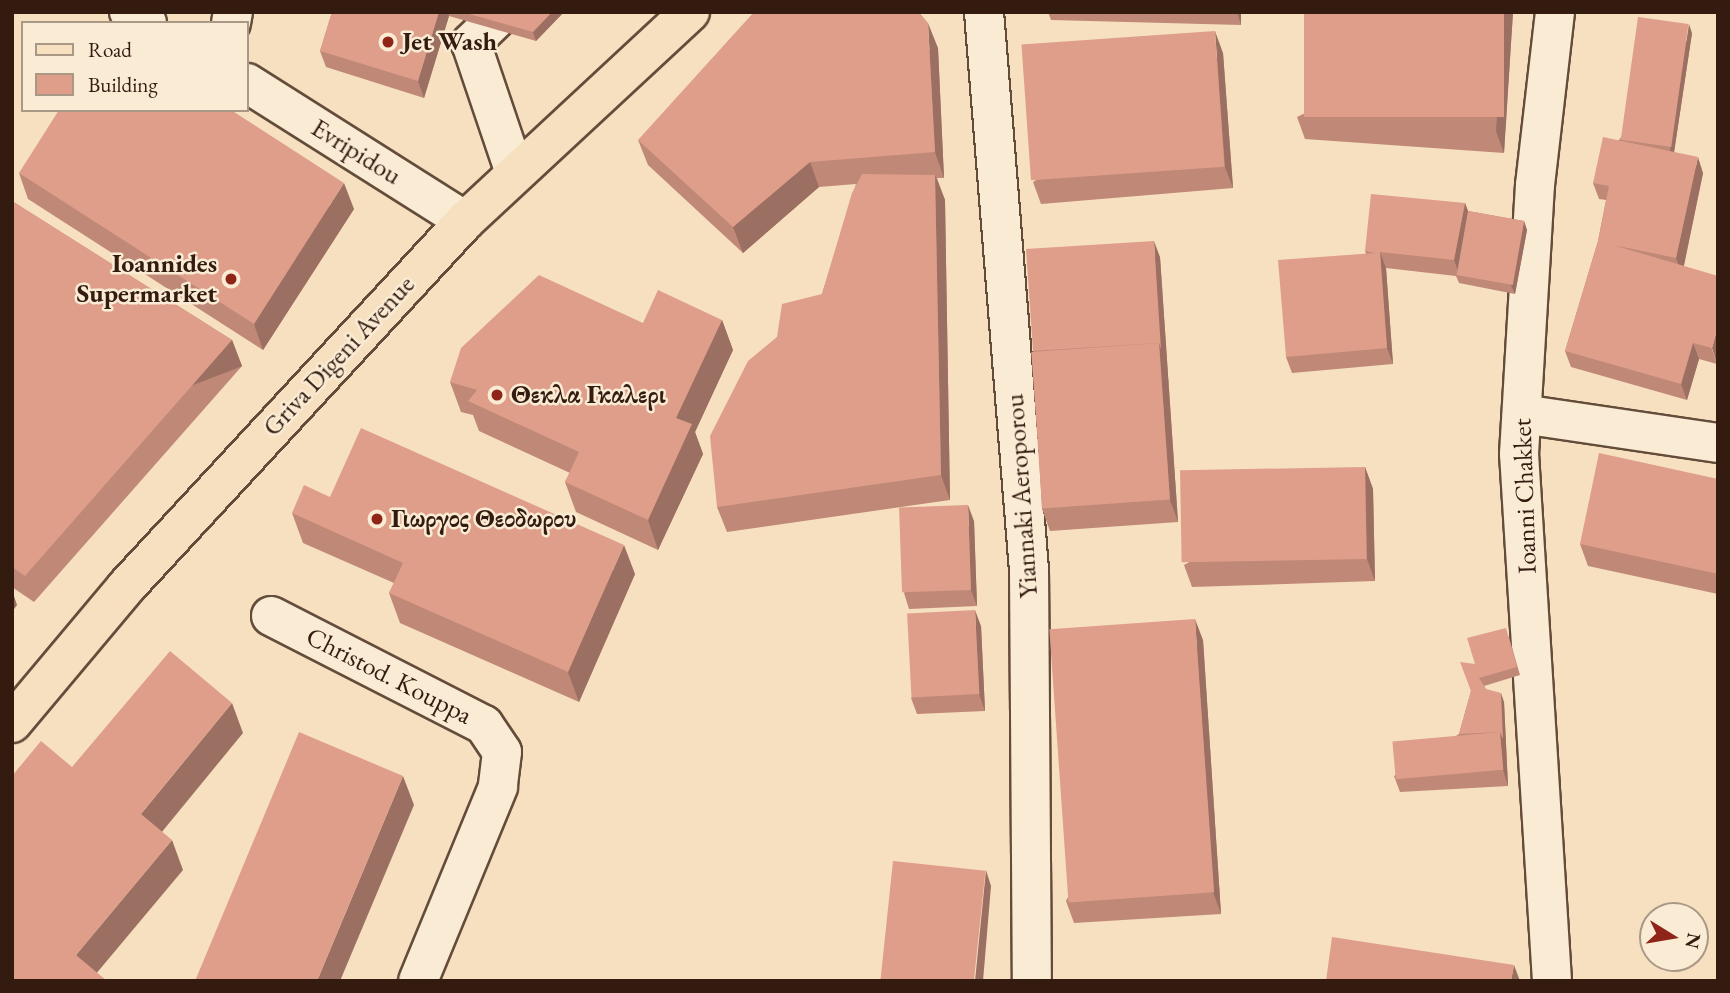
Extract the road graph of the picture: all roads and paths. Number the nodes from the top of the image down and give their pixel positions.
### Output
1 (503, 12) edge
2 (690, 12) edge
3 (984, 12) edge
4 (1555, 12) edge
5 (248, 84) edge
6 (512, 164) dead end
7 (464, 221) junction
8 (1522, 414) junction
9 (1718, 443) edge
10 (271, 616) dead end
11 (12, 723) edge
12 (418, 981) edge
13 (1032, 981) edge
14 (1552, 981) edge

1 - 6 street
2 - 7 main road, Griva Digeni Avenue
3 - 13 street, Yiannaki Aeroporou
4 - 8 street, Ioanni Chakket
5 - 7 street, Evripidou
7 - 11 main road, Griva Digeni Avenue
8 - 9 street
8 - 14 street, Ioanni Chakket
10 - 12 street, Christod. Kouppa

